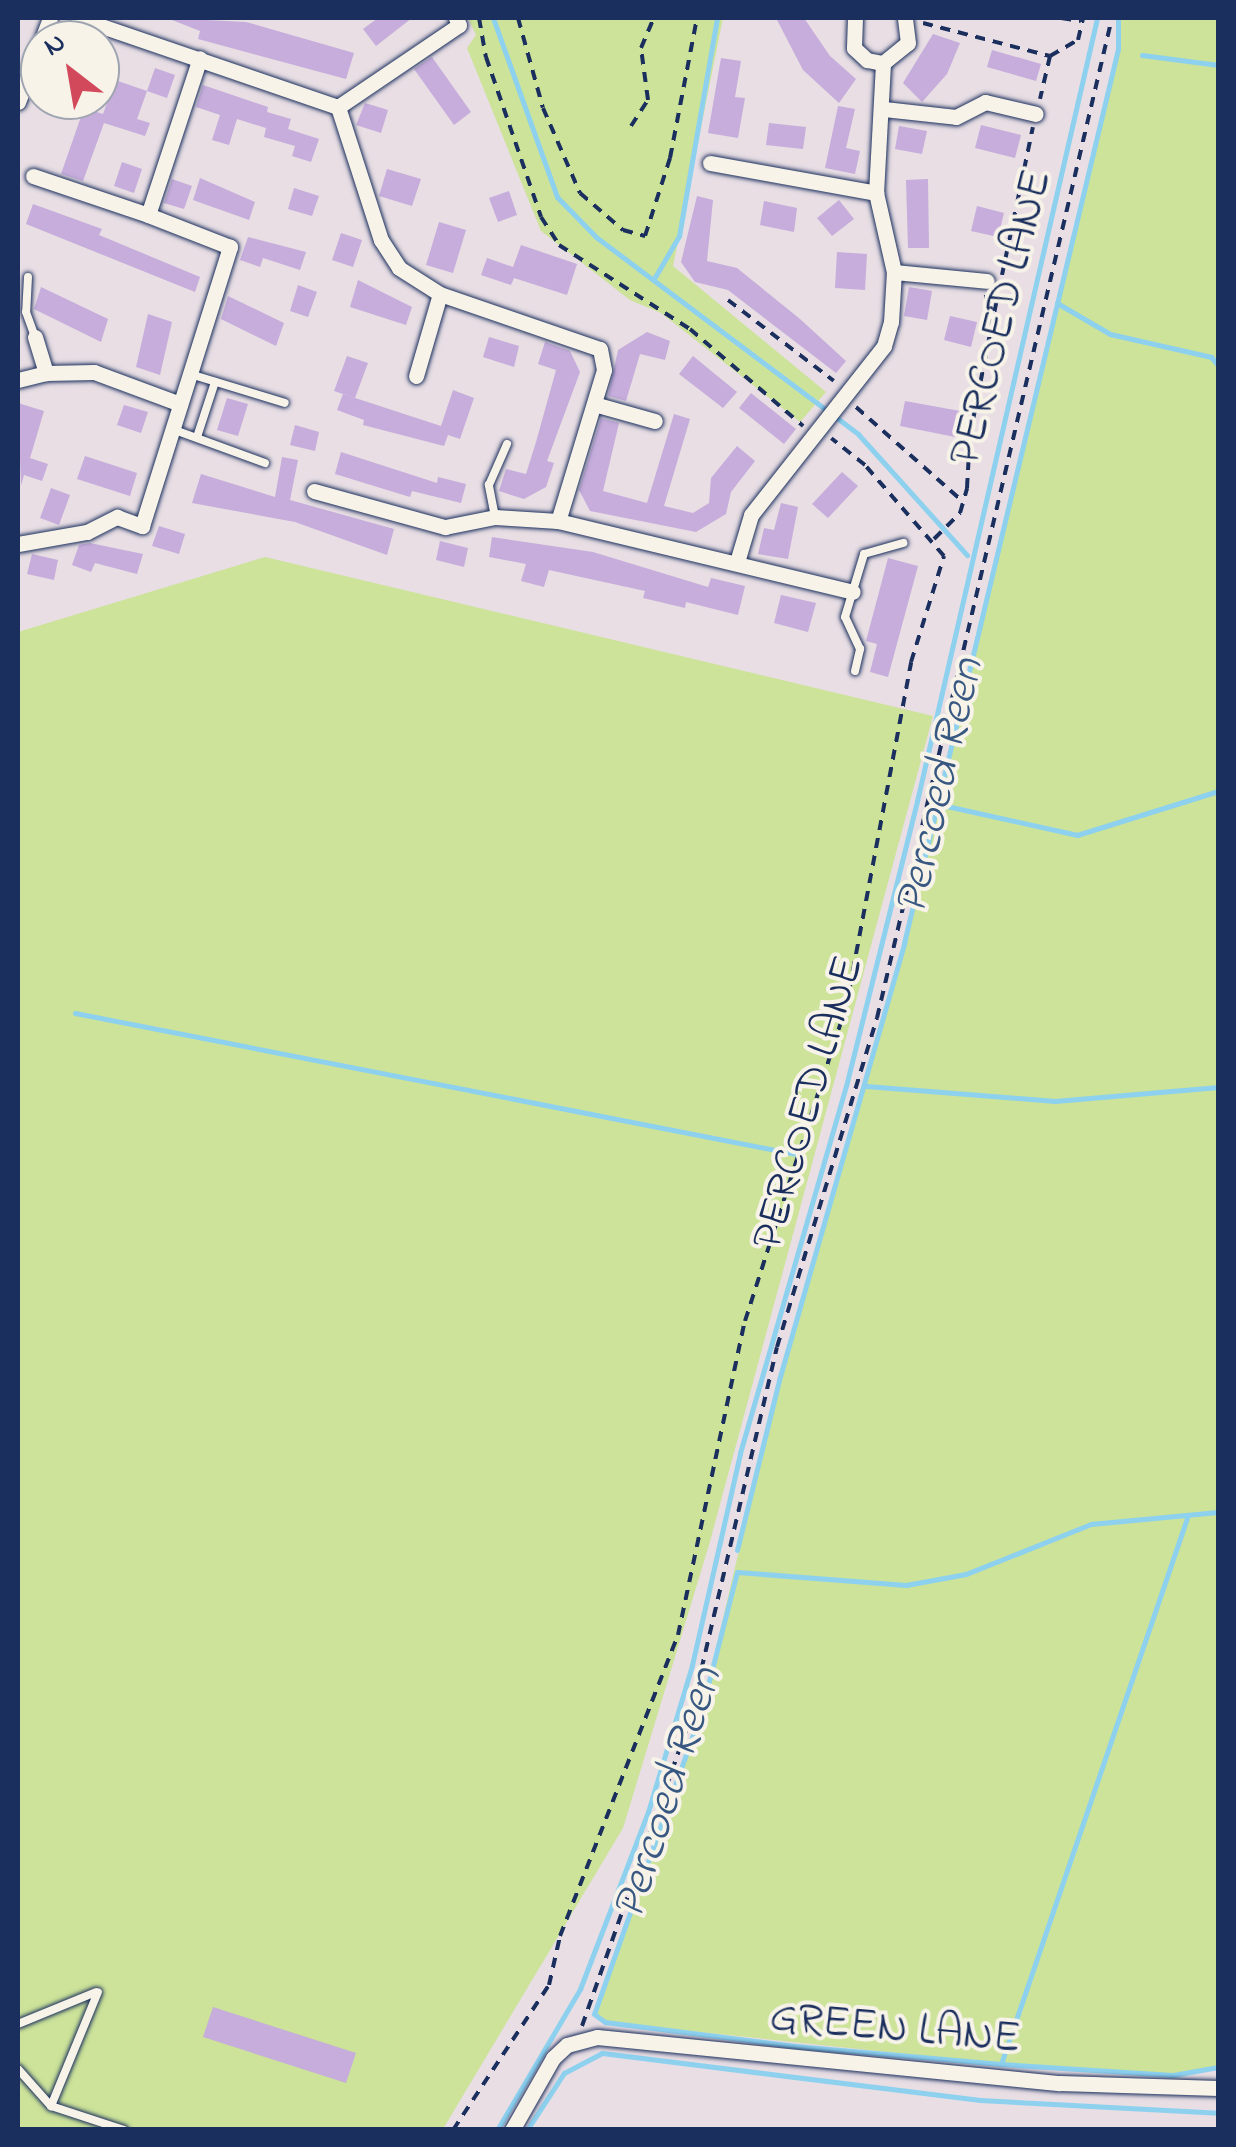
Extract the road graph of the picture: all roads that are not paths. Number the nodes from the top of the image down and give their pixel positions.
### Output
1 (50, 18) edge
2 (78, 18) edge
3 (456, 18) edge
4 (856, 18) edge
5 (907, 20) edge
6 (122, 24) edge
7 (200, 58) junction
8 (883, 63) junction
9 (18, 102) edge
10 (338, 107) junction
11 (884, 110) junction
12 (1036, 114) road end
13 (710, 163) dead end
14 (33, 176) dead end
15 (876, 194) junction
16 (148, 215) junction
17 (894, 272) junction
18 (28, 277) dead end
19 (986, 280) dead end
20 (440, 294) junction
21 (34, 337) joint
22 (46, 373) junction
23 (190, 374) junction
24 (416, 376) dead end
25 (18, 380) edge
26 (215, 382) junction
27 (285, 403) dead end
28 (180, 404) junction
29 (594, 404) junction
30 (655, 421) dead end
31 (172, 429) junction
32 (197, 437) junction
33 (507, 444) dead end
34 (265, 463) dead end
35 (314, 490) dead end
36 (495, 517) junction
37 (558, 521) junction
38 (903, 543) dead end
39 (18, 544) edge
40 (737, 562) junction
41 (852, 592) junction
42 (855, 671) dead end
43 (18, 2024) edge
44 (18, 2068) edge
45 (1218, 2088) edge
46 (50, 2106) junction
47 (124, 2130) edge
48 (512, 2130) edge

1 - 9 street
2 - 6 street
3 - 10 street
4 - 8 street
5 - 8 street
6 - 7 street
7 - 10 street
7 - 16 street
8 - 11 street
10 - 20 street
11 - 12 street
11 - 15 street
13 - 15 street
14 - 16 street
15 - 17 street
16 - 23 street
17 - 19 street
17 - 40 street
18 - 21 lane
20 - 24 street
20 - 29 street
21 - 22 street
22 - 25 street
22 - 28 street
23 - 26 lane
23 - 28 street
26 - 27 lane
26 - 32 lane
28 - 31 street
29 - 30 street
29 - 37 street
31 - 32 lane
31 - 39 street
32 - 34 lane
33 - 36 lane
35 - 36 street
36 - 37 street
37 - 40 street
38 - 41 lane
40 - 41 street
41 - 42 lane
43 - 46 lane
44 - 46 lane
45 - 48 street, GREEN LANE
46 - 47 lane

